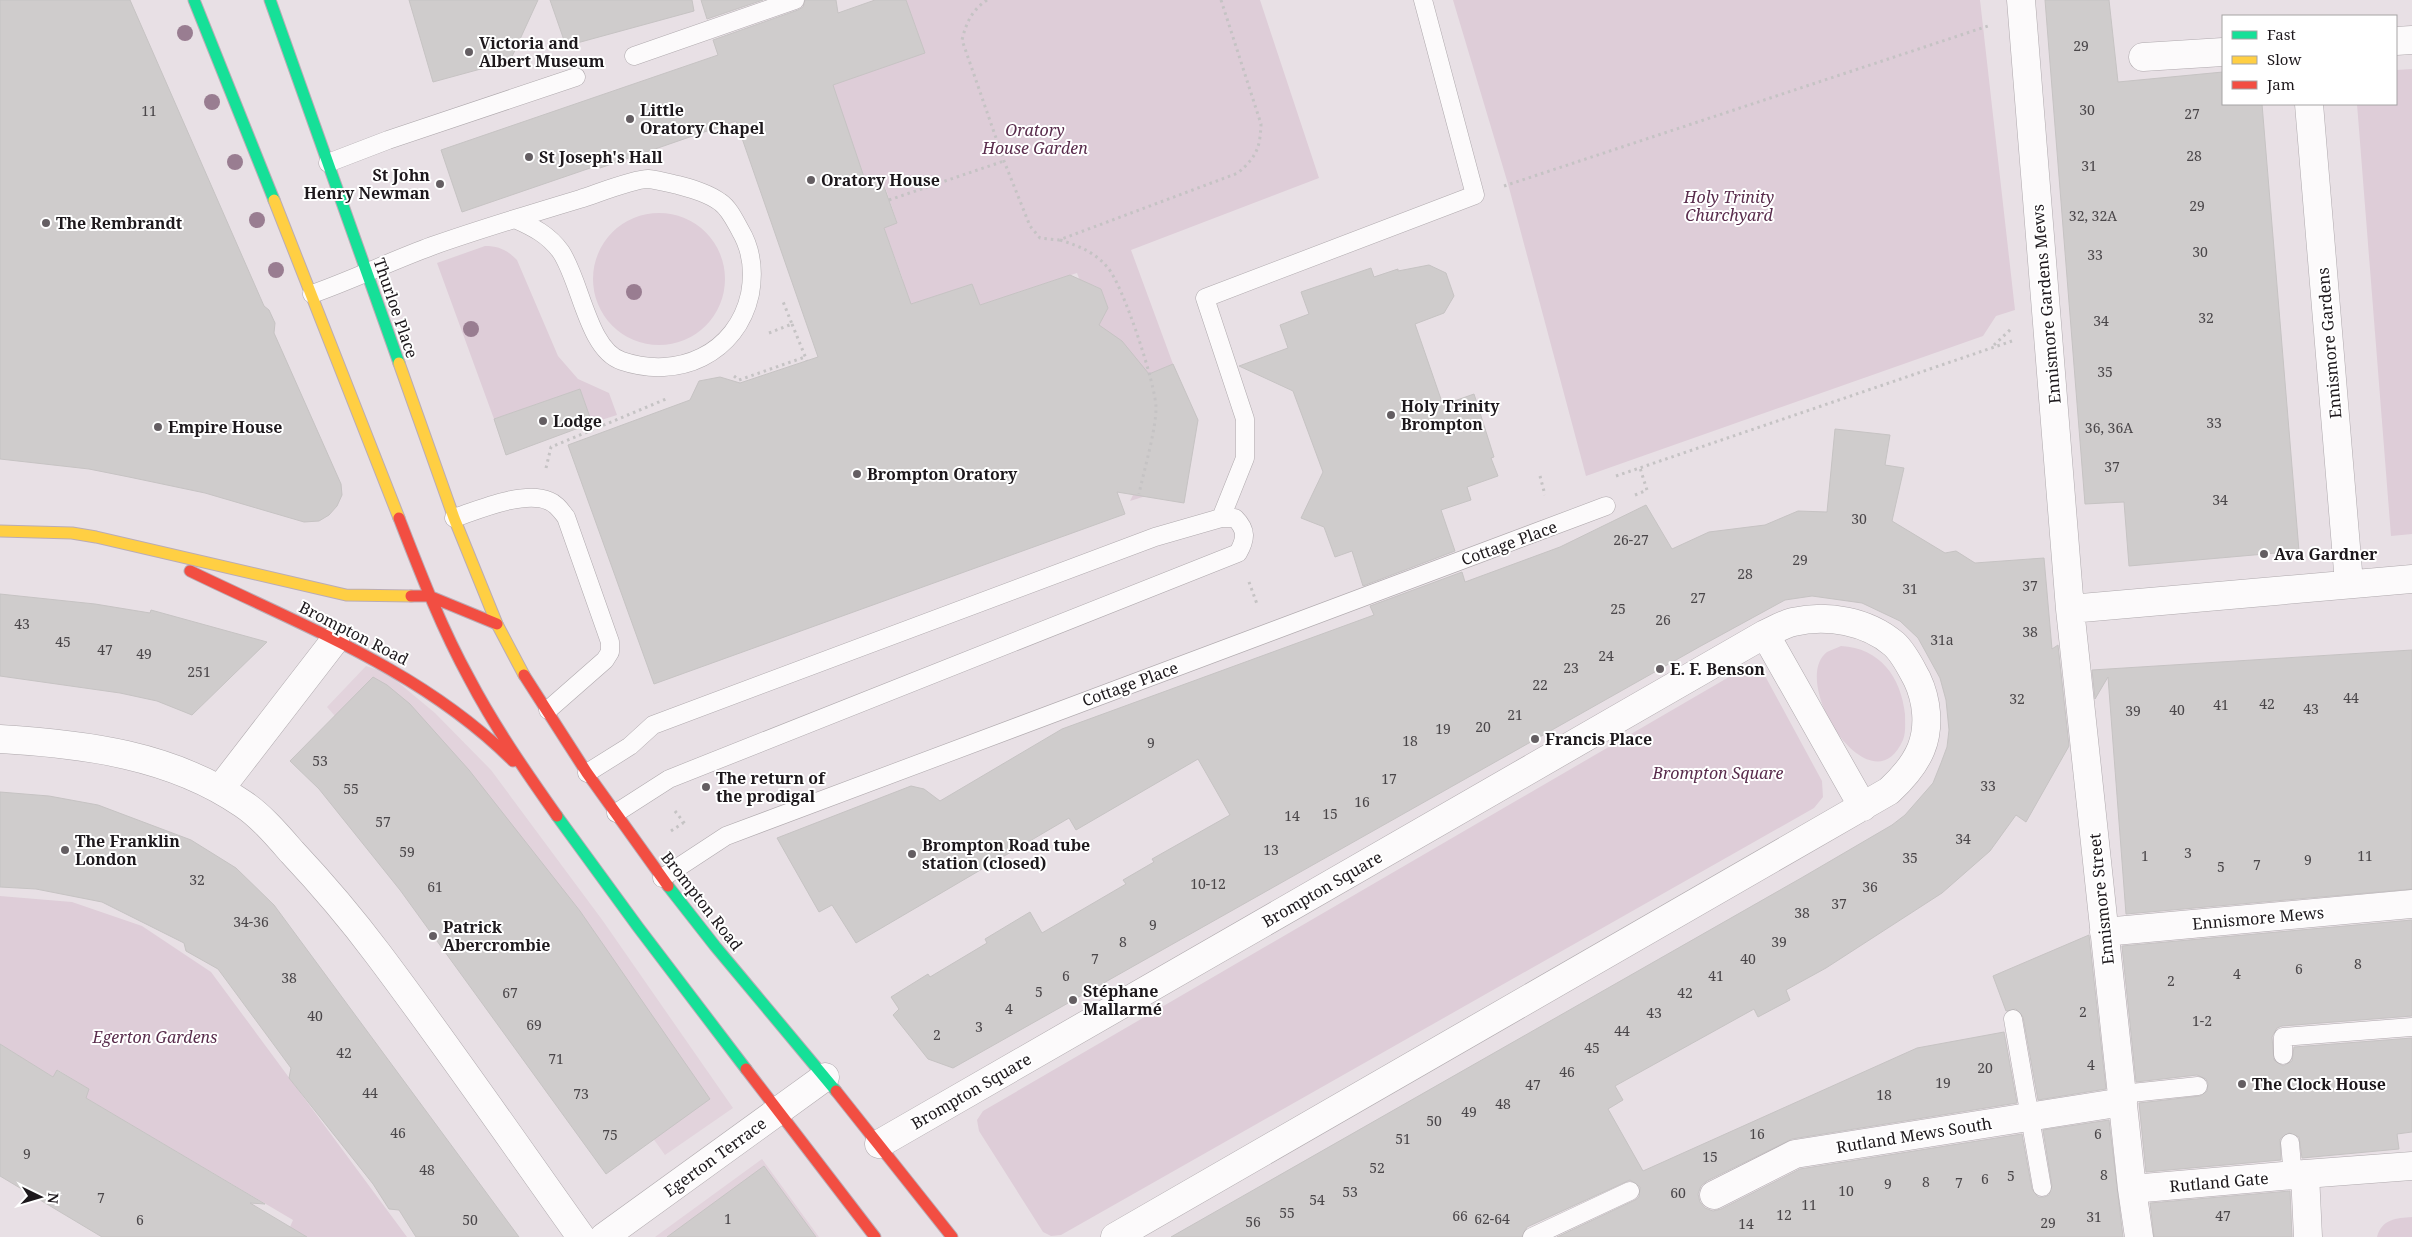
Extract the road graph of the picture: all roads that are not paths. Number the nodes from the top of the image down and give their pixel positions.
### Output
1 (194, 0) edge
2 (270, 0) edge
3 (795, 0) edge
4 (1422, 0) edge
5 (2021, 0) edge
6 (2412, 40) edge
7 (2397, 41) edge
8 (2222, 52) edge
9 (634, 56) dead end
10 (2143, 57) dead end
11 (576, 77) dead end
12 (2309, 105) edge
13 (328, 163) junction
14 (515, 219) junction
15 (366, 274) junction
16 (312, 294) junction
17 (1606, 506) dead end
18 (454, 518) junction
19 (1221, 518) junction
20 (0, 531) edge
21 (139, 547) junction
22 (2412, 579) edge
23 (2349, 583) junction
24 (429, 596) junction
25 (2070, 609) junction
26 (497, 624) junction
27 (1765, 634) junction
28 (335, 640) junction
29 (548, 710) junction
30 (0, 738) edge
31 (587, 773) junction
32 (532, 781) junction
33 (220, 790) junction
34 (1863, 807) junction
35 (616, 813) junction
36 (662, 878) junction
37 (2412, 904) edge
38 (2104, 932) junction
39 (2013, 1019) dead end
40 (2412, 1027) edge
41 (2283, 1054) dead end
42 (825, 1077) junction
43 (2198, 1086) dead end
44 (2123, 1098) junction
45 (777, 1110) junction
46 (2031, 1116) junction
47 (2290, 1143) dead end
48 (879, 1144) junction
49 (2412, 1166) edge
50 (2299, 1175) junction
51 (2042, 1187) dead end
52 (2132, 1190) junction
53 (1630, 1191) dead end
54 (1714, 1195) dead end
55 (581, 1237) edge
56 (604, 1237) edge
57 (875, 1237) edge
58 (952, 1237) edge
59 (1115, 1237) edge
60 (1532, 1237) edge
61 (2140, 1237) edge
62 (2308, 1237) edge

1 - 16 main road
2 - 13 main road, Thurloe Place
3 - 9 lane
4 - 19 lane
5 - 25 street, Ennismore Gardens Mews
6 - 7 street
8 - 10 street
11 - 13 lane
12 - 23 street, Ennismore Gardens
13 - 15 main road, Thurloe Place
14 - 14 lane
14 - 15 lane
15 - 16 lane
15 - 18 main road, Thurloe Place
16 - 24 main road
17 - 36 lane, Cottage Place
18 - 26 main road, Thurloe Place
18 - 29 lane
19 - 31 lane
19 - 35 lane
20 - 21 main road, Brompton Road
21 - 24 main road, Brompton Road
21 - 28 main road, Brompton Road
22 - 23 street
23 - 25 street
24 - 26 main road, Brompton Road
24 - 32 main road, Brompton Road
25 - 38 street, Ennismore Street
26 - 29 main road, Brompton Road
27 - 34 street
27 - 34 street, Brompton Square
27 - 48 street, Brompton Square
28 - 32 main road, Brompton Road
28 - 33 street
29 - 31 main road, Brompton Road
30 - 33 street
31 - 35 main road, Brompton Road
32 - 45 main road, Brompton Road
33 - 55 street
34 - 59 street, Brompton Square
35 - 36 main road, Brompton Road
36 - 42 main road, Brompton Road
37 - 38 street, Ennismore Mews
38 - 44 street, Ennismore Street
39 - 46 lane
40 - 41 lane
42 - 45 street, Egerton Terrace
42 - 48 main road, Brompton Road
43 - 44 lane
44 - 46 street, Rutland Mews South
44 - 52 street, Ennismore Street
45 - 56 street, Egerton Terrace
45 - 57 main road, Brompton Road
46 - 51 lane
46 - 54 street, Rutland Mews South
47 - 50 lane
48 - 58 main road, Brompton Road
49 - 50 street, Rutland Gate
50 - 52 street, Rutland Gate
50 - 62 street
52 - 61 street, Ennismore Street
53 - 60 lane

